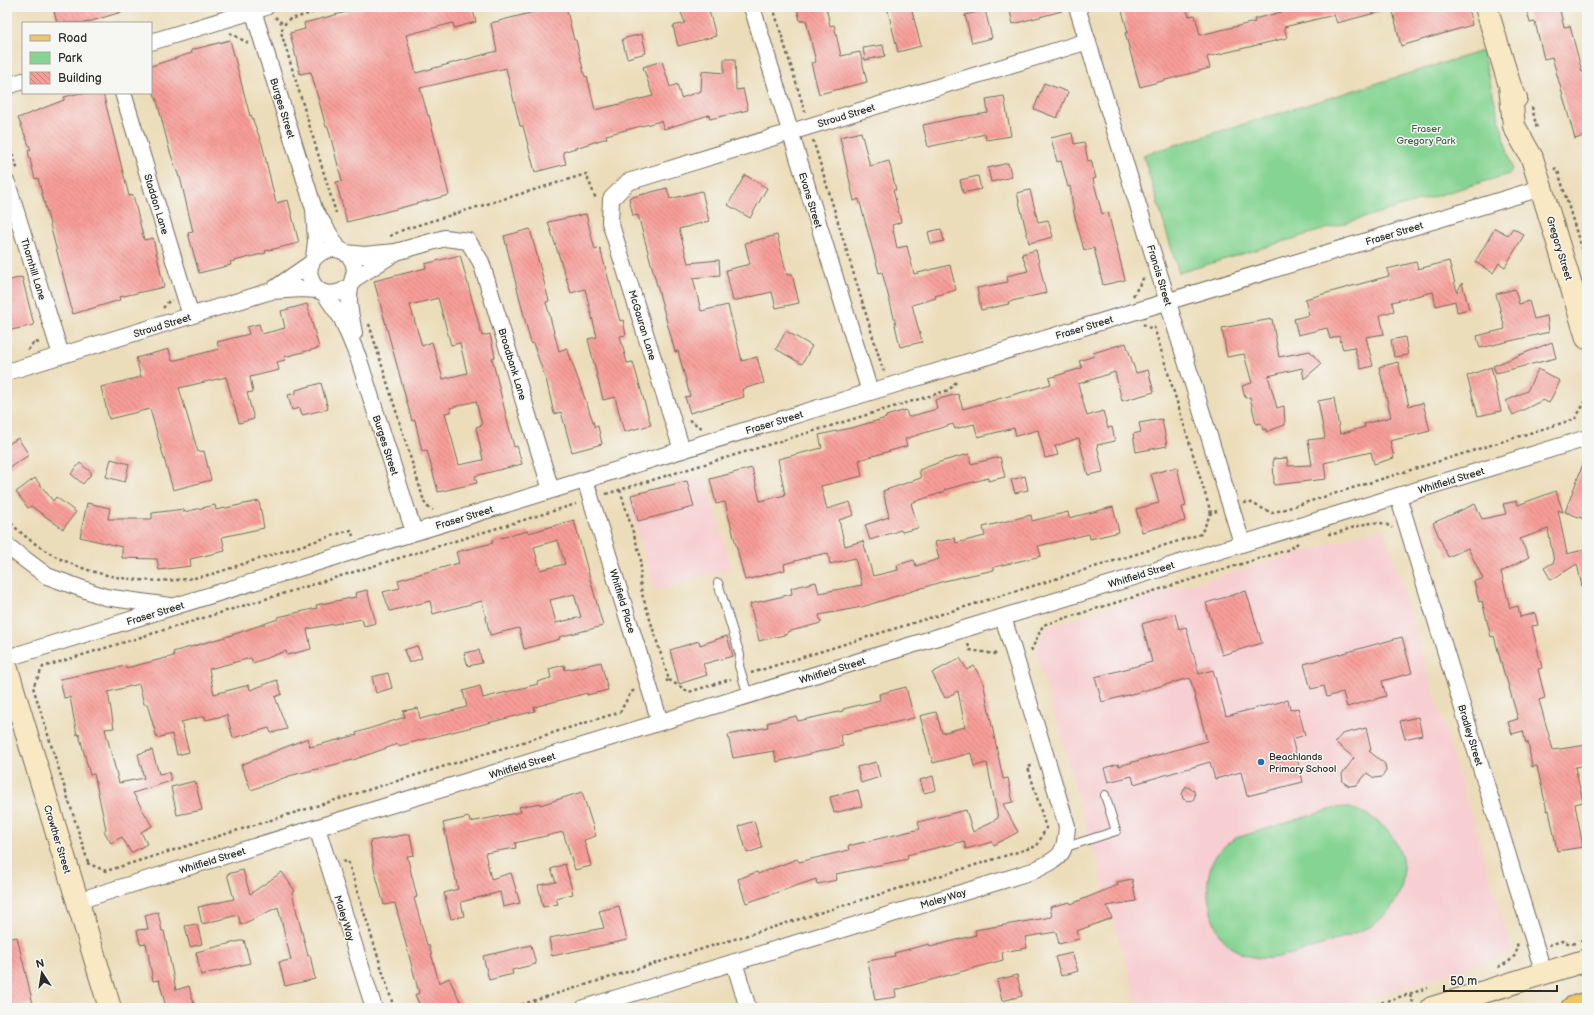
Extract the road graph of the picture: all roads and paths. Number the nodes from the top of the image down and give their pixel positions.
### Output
1 (331, 7) edge
2 (752, 7) edge
3 (773, 7) edge
4 (1077, 7) edge
5 (1486, 7) edge
6 (257, 8) edge
7 (276, 19) dead end
8 (284, 25) junction
9 (1088, 41) junction
10 (152, 42) edge
11 (22, 81) edge
12 (7, 86) edge
13 (123, 94) edge
14 (805, 113) dead end
15 (790, 132) junction
16 (7, 136) edge
17 (813, 139) dead end
18 (13, 179) edge
19 (1542, 188) junction
20 (604, 200) junction
21 (314, 209) junction
22 (337, 216) dead end
23 (387, 238) dead end
24 (343, 251) junction
25 (396, 252) junction
26 (312, 261) junction
27 (352, 282) junction
28 (271, 291) junction
29 (321, 292) junction
30 (174, 300) dead end
31 (1169, 302) junction
32 (160, 314) dead end
33 (191, 316) junction
34 (368, 319) dead end
35 (1141, 322) dead end
36 (1587, 338) edge
37 (61, 355) junction
38 (358, 358) junction
39 (889, 370) dead end
40 (7, 372) edge
41 (962, 377) dead end
42 (870, 392) junction
43 (1587, 399) edge
44 (1587, 438) edge
45 (682, 450) junction
46 (585, 480) junction
47 (551, 490) junction
48 (620, 490) junction
49 (608, 494) dead end
50 (1398, 496) junction
51 (576, 504) dead end
52 (1241, 504) dead end
53 (437, 510) dead end
54 (1223, 510) dead end
55 (1211, 513) junction
56 (7, 519) edge
57 (414, 532) junction
58 (1396, 532) dead end
59 (1326, 534) dead end
60 (354, 540) dead end
61 (1300, 542) dead end
62 (1242, 543) junction
63 (7, 546) edge
64 (718, 583) dead end
65 (176, 606) junction
66 (968, 606) junction
67 (964, 610) dead end
68 (1003, 617) junction
69 (1034, 643) junction
70 (968, 644) dead end
71 (1027, 644) dead end
72 (998, 652) dead end
73 (1033, 657) dead end
74 (7, 658) edge
75 (7, 669) edge
76 (742, 676) junction
77 (669, 680) junction
78 (658, 684) dead end
79 (640, 689) dead end
80 (748, 695) junction
81 (660, 722) junction
82 (1028, 767) dead end
83 (1105, 795) dead end
84 (317, 828) junction
85 (1066, 847) junction
86 (348, 861) dead end
87 (88, 862) junction
88 (83, 865) dead end
89 (77, 902) junction
90 (1516, 936) dead end
91 (1587, 939) edge
92 (1549, 945) dead end
93 (1587, 960) edge
94 (734, 962) junction
95 (1493, 968) dead end
96 (1544, 974) junction
97 (1410, 994) junction
98 (1426, 999) edge
99 (1587, 1003) edge
100 (110, 1008) edge
101 (374, 1008) edge
102 (394, 1008) edge
103 (510, 1008) edge
104 (584, 1008) edge
105 (748, 1008) edge
106 (1364, 1008) edge
107 (1572, 1008) edge

1 - 8 path
2 - 15 street, Evans Street
3 - 14 path
4 - 9 street, Francis Street
5 - 19 street, Gregory Street
6 - 10 street
6 - 21 street, Burges Street
7 - 8 path
8 - 22 path
9 - 15 street, Stroud Street
9 - 31 street, Francis Street
11 - 12 street
13 - 33 street, Staddon Lane
15 - 20 street, Stroud Street
15 - 42 street, Evans Street
16 - 18 path
17 - 39 path
18 - 37 street, Thornhill Lane
19 - 31 street, Fraser Street
19 - 36 street, Gregory Street
20 - 23 path
20 - 45 street, McGauran Lane
21 - 24 street, Burges Street
21 - 26 street, Burges Street
24 - 25 street
24 - 26 street
24 - 27 street
25 - 27 street
25 - 47 street, Broadbank Lane
26 - 28 street
26 - 29 street
27 - 29 street
27 - 38 street, Burges Street
28 - 29 street, Stroud Street
28 - 33 street, Stroud Street
29 - 38 street, Burges Street
30 - 32 path
31 - 42 street, Fraser Street
31 - 62 street, Francis Street
33 - 37 street, Stroud Street
34 - 53 path
35 - 55 path
37 - 40 street, Stroud Street
38 - 57 street, Burges Street
41 - 48 path
42 - 45 street, Fraser Street
43 - 52 path
44 - 50 street, Whitfield Street
45 - 46 street, Fraser Street
46 - 47 street, Fraser Street
46 - 81 street, Whitfield Place
47 - 57 street, Fraser Street
48 - 49 path
48 - 77 path
50 - 62 street, Whitfield Street
50 - 96 street, Bradley Street
51 - 87 path
54 - 55 path
55 - 66 path
56 - 60 path
57 - 65 street, Fraser Street
58 - 59 path
61 - 69 path
62 - 68 street, Whitfield Street
63 - 65 street
64 - 76 lane
65 - 74 street, Fraser Street
66 - 67 path
66 - 76 path
68 - 80 street, Whitfield Street
68 - 85 street
69 - 71 path
69 - 73 path
70 - 72 path
75 - 89 street, Crowther Street
76 - 77 path
76 - 80 lane
77 - 78 path
79 - 87 path
80 - 81 street, Whitfield Street
81 - 84 street, Whitfield Street
82 - 103 path
83 - 85 lane
84 - 89 street, Whitfield Street
84 - 101 street, Maley Way
85 - 94 street, Maley Way
86 - 102 path
87 - 88 path
89 - 100 street, Crowther Street
90 - 95 path
91 - 92 path
93 - 96 street
94 - 104 street, Maley Way
94 - 105 street
96 - 98 street
97 - 98 path
97 - 98 path
97 - 106 path
99 - 107 main road

